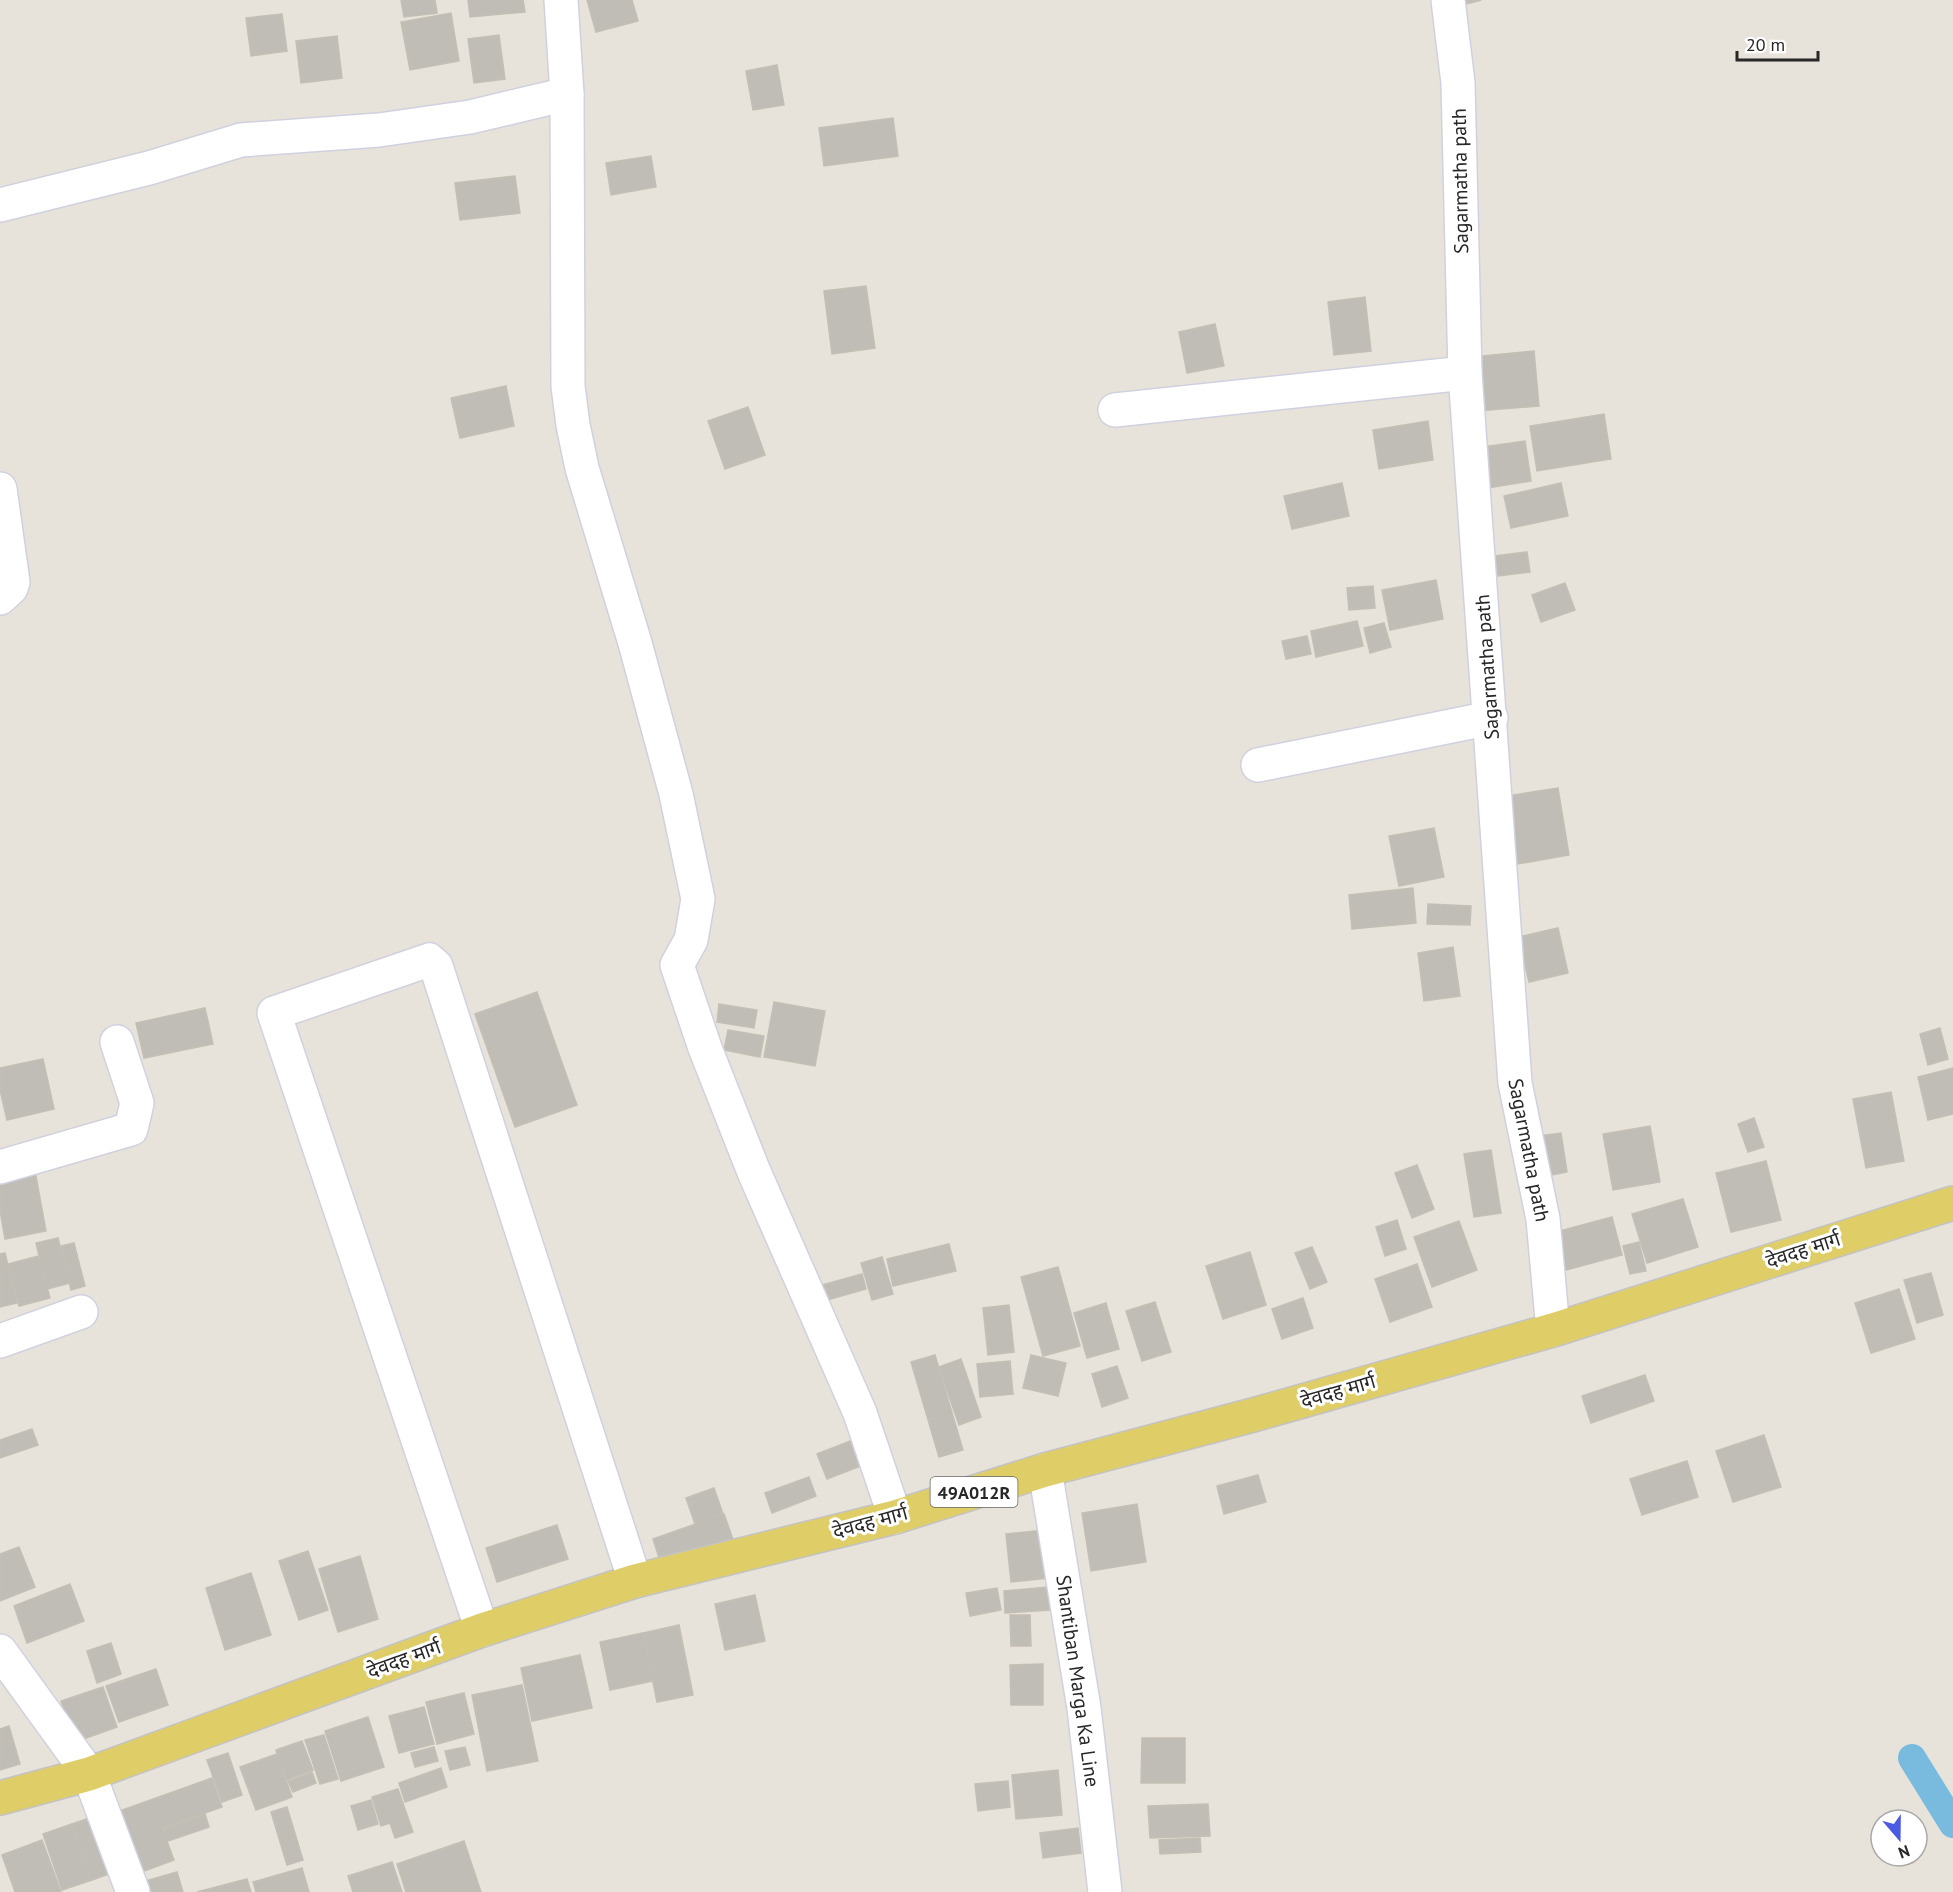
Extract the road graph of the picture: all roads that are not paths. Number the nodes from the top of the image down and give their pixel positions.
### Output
1 (561, 0) edge
2 (1448, 0) edge
3 (567, 94) junction
4 (0, 205) edge
5 (1465, 373) junction
6 (1115, 410) dead end
7 (0, 489) edge
8 (0, 598) edge
9 (1491, 718) junction
10 (1258, 765) dead end
11 (117, 1042) dead end
12 (0, 1167) edge
13 (1953, 1203) edge
14 (81, 1312) dead end
15 (1553, 1330) junction
16 (0, 1341) edge
17 (1045, 1470) junction
18 (895, 1517) junction
19 (635, 1581) junction
20 (482, 1630) junction
21 (0, 1652) edge
22 (89, 1774) junction
23 (0, 1798) edge
24 (133, 1892) edge
25 (1105, 1892) edge

1 - 3 street
2 - 5 street, Sagarmatha path
3 - 4 street
3 - 18 street
5 - 6 street
5 - 9 street, Sagarmatha path
7 - 8 street
9 - 10 street
9 - 15 street, Sagarmatha path
11 - 12 street
13 - 15 main road, देवदह मार्ग / 49A012R
14 - 16 street
15 - 17 main road, देवदह मार्ग / 49A012R
17 - 18 main road, देवदह मार्ग / 49A012R
17 - 25 street, Shantiban Marga Ka Line
18 - 19 main road, देवदह मार्ग / 49A012R
19 - 20 main road, देवदह मार्ग / 49A012R
19 - 20 street
20 - 22 main road, देवदह मार्ग / 49A012R
21 - 22 street
22 - 23 main road, देवदह मार्ग / 49A012R
22 - 24 street

